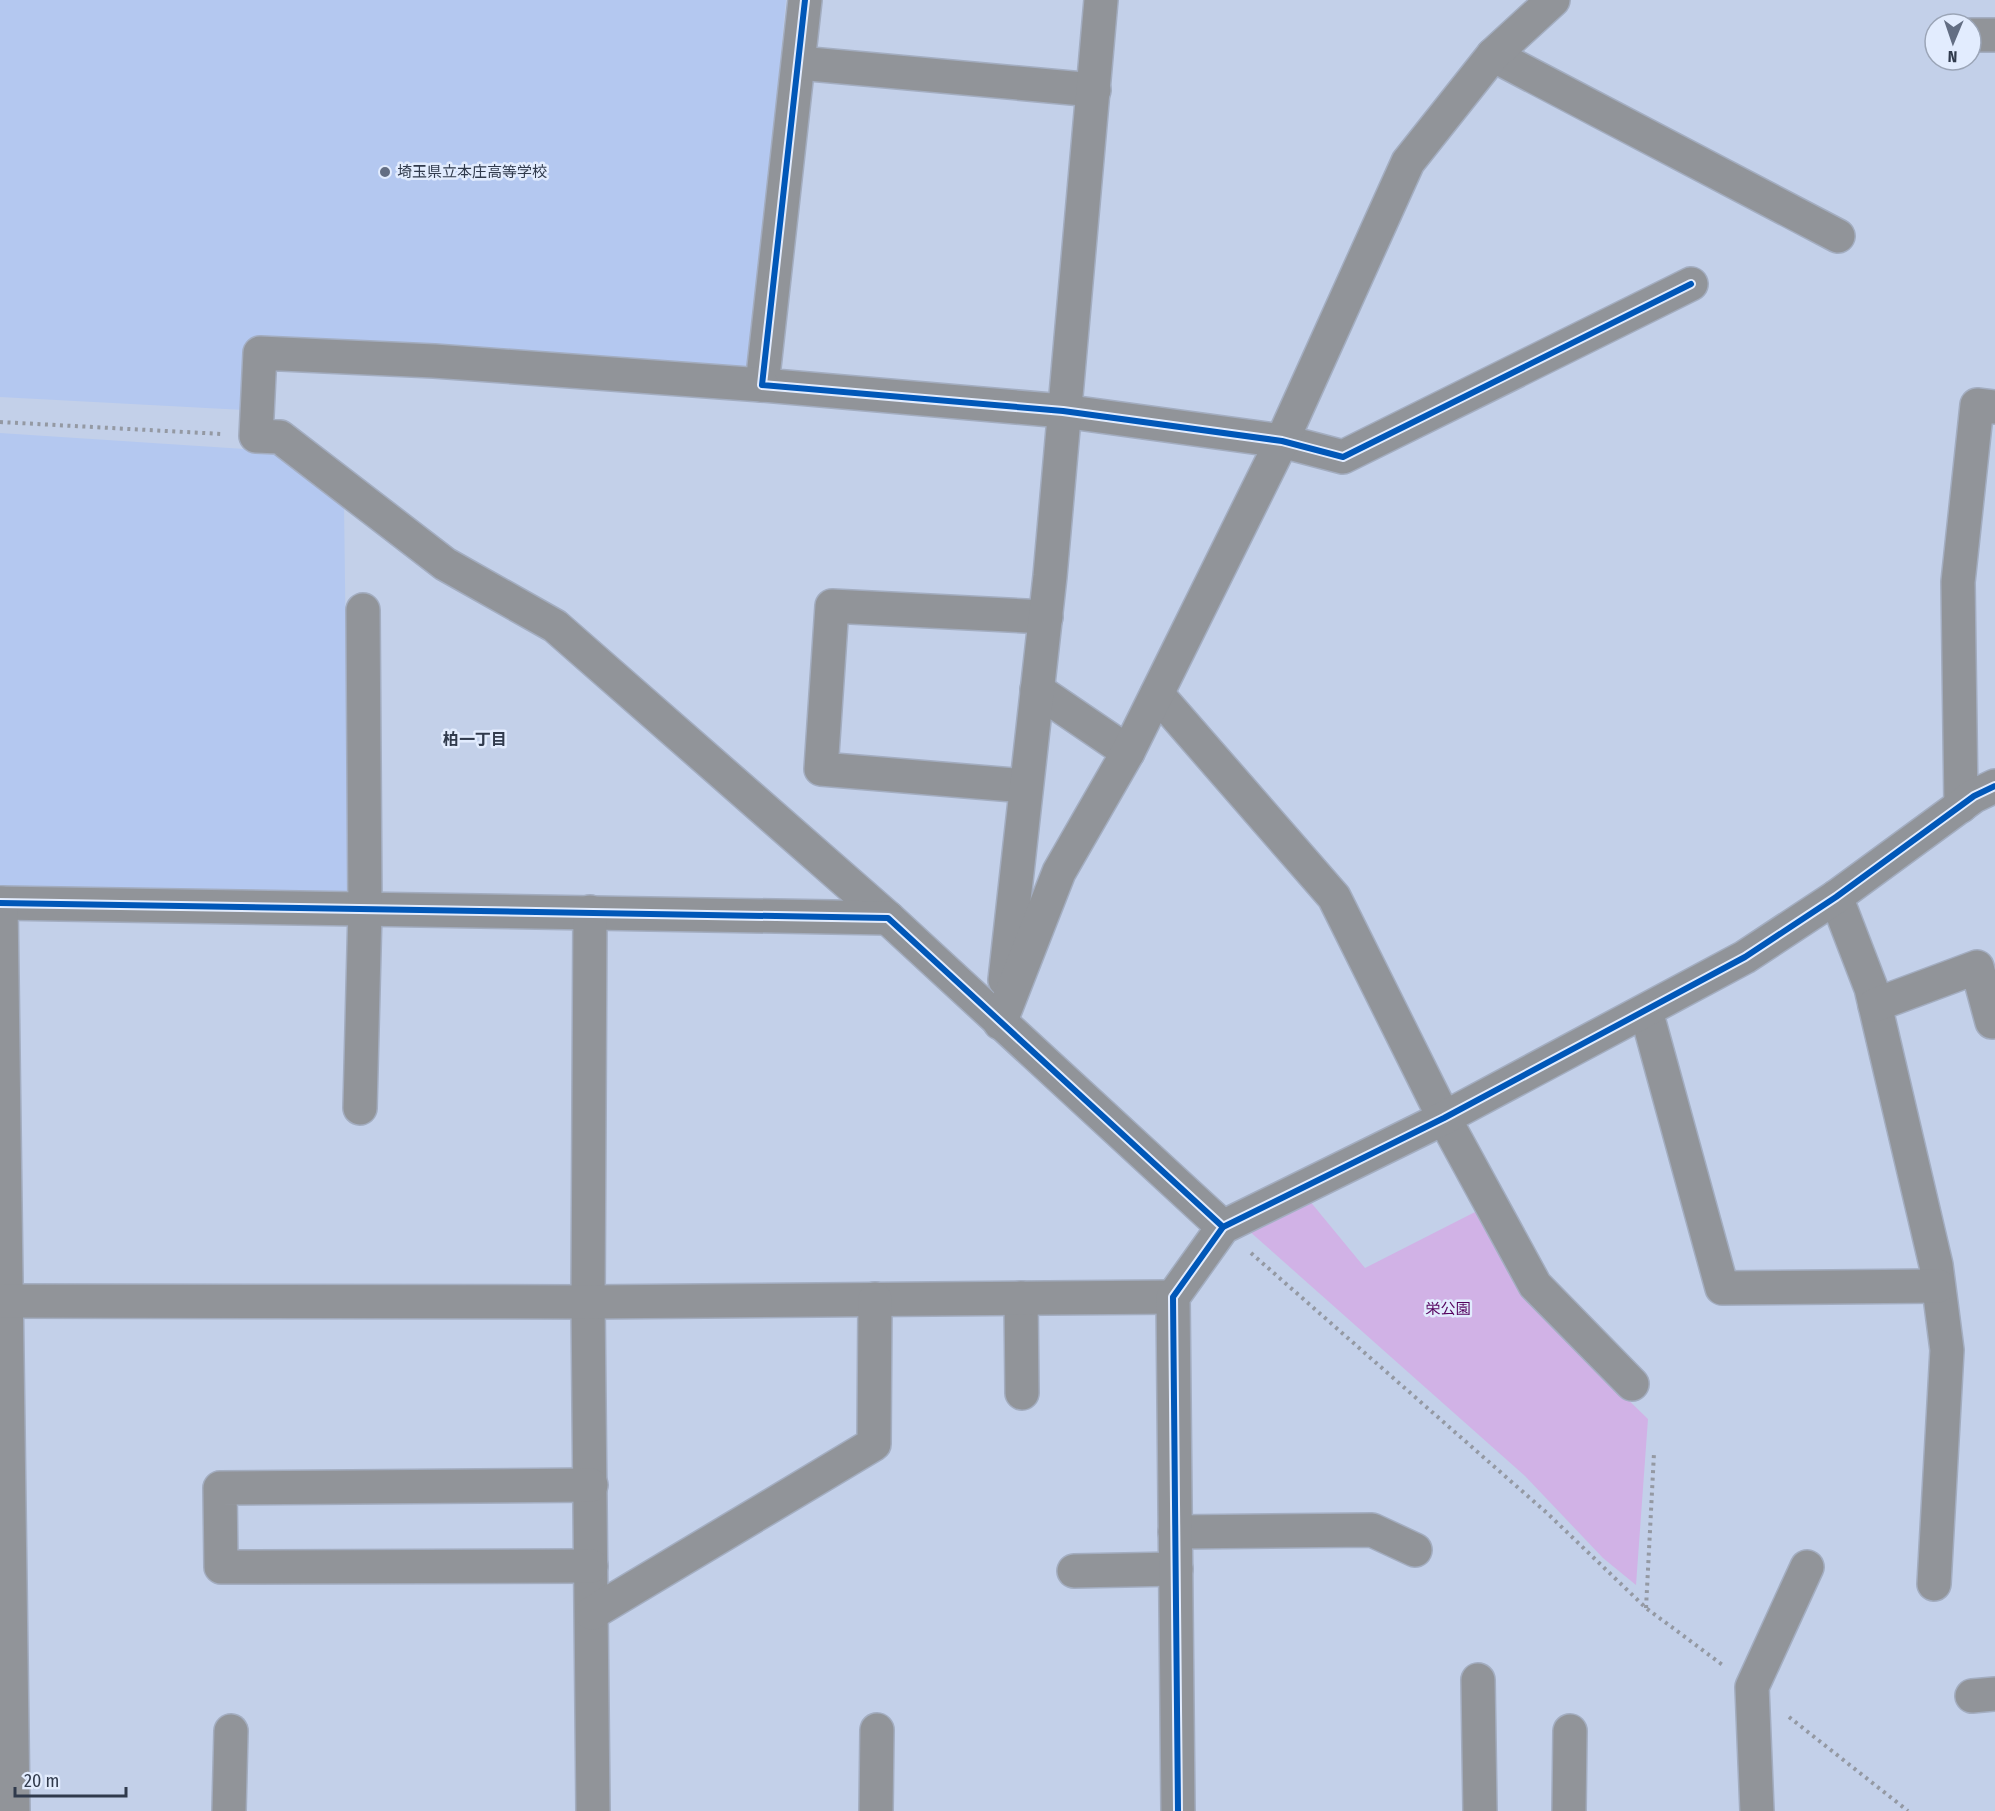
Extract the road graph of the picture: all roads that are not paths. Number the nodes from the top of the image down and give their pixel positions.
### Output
1 (805, 0) edge
2 (1101, 0) edge
3 (1553, 0) edge
4 (1493, 55) junction
5 (799, 63) junction
6 (1094, 90) junction
7 (1838, 236) dead end
8 (1691, 284) dead end
9 (762, 384) junction
10 (1995, 407) edge
11 (1063, 411) junction
12 (1281, 441) junction
13 (363, 610) dead end
14 (1046, 617) junction
15 (1037, 690) junction
16 (1157, 693) junction
17 (1128, 752) junction
18 (1026, 786) junction
19 (1995, 786) edge
20 (1961, 806) junction
21 (1836, 897) junction
22 (1, 903) edge
23 (365, 910) junction
24 (590, 912) junction
25 (888, 918) junction
26 (1875, 1005) junction
27 (1646, 1011) junction
28 (1995, 1021) edge
29 (1000, 1023) junction
30 (2, 1069) edge
31 (360, 1108) dead end
32 (1444, 1118) junction
33 (1223, 1227) junction
34 (1938, 1286) junction
35 (1173, 1297) junction
36 (1021, 1298) junction
37 (875, 1299) junction
38 (2, 1301) edge
39 (588, 1302) junction
40 (1632, 1384) dead end
41 (1022, 1393) dead end
42 (591, 1485) junction
43 (1175, 1532) junction
44 (1415, 1550) dead end
45 (591, 1566) junction
46 (1807, 1567) dead end
47 (1176, 1569) junction
48 (1074, 1571) dead end
49 (1934, 1584) dead end
50 (592, 1613) junction
51 (1478, 1680) dead end
52 (876, 1730) dead end
53 (231, 1731) dead end
54 (1570, 1731) dead end
55 (13, 1811) edge
56 (230, 1811) edge
57 (593, 1811) edge
58 (876, 1811) edge
59 (1178, 1811) edge
60 (1480, 1811) edge
61 (1569, 1811) edge
62 (1757, 1811) edge

1 - 5 street
2 - 6 street
3 - 4 street
4 - 7 street
4 - 12 street
5 - 6 street
5 - 9 street
6 - 11 street
8 - 12 street
9 - 11 street
9 - 25 street
10 - 20 street
11 - 12 street
11 - 14 street
12 - 16 street
13 - 23 street
14 - 15 street
14 - 18 street
15 - 17 street
15 - 18 street
16 - 17 street
16 - 32 street
17 - 29 street
18 - 29 street
19 - 20 street
20 - 21 street
21 - 26 street
21 - 27 street
22 - 23 street
22 - 30 street
23 - 24 street
23 - 31 street
24 - 25 street
24 - 39 street
25 - 29 street
26 - 28 street
26 - 34 street
27 - 32 street
27 - 34 street
29 - 33 street
30 - 38 street
32 - 33 street
32 - 40 street
33 - 35 street
34 - 49 street
35 - 36 street
35 - 43 street
36 - 37 street
36 - 41 street
37 - 39 street
37 - 50 street
38 - 39 street
38 - 55 street
39 - 42 street
42 - 45 street
42 - 45 street
43 - 44 street
43 - 47 street
45 - 50 street
46 - 62 street
47 - 48 street
47 - 59 street
50 - 57 street
51 - 60 street
52 - 58 street
53 - 56 street
54 - 61 street

